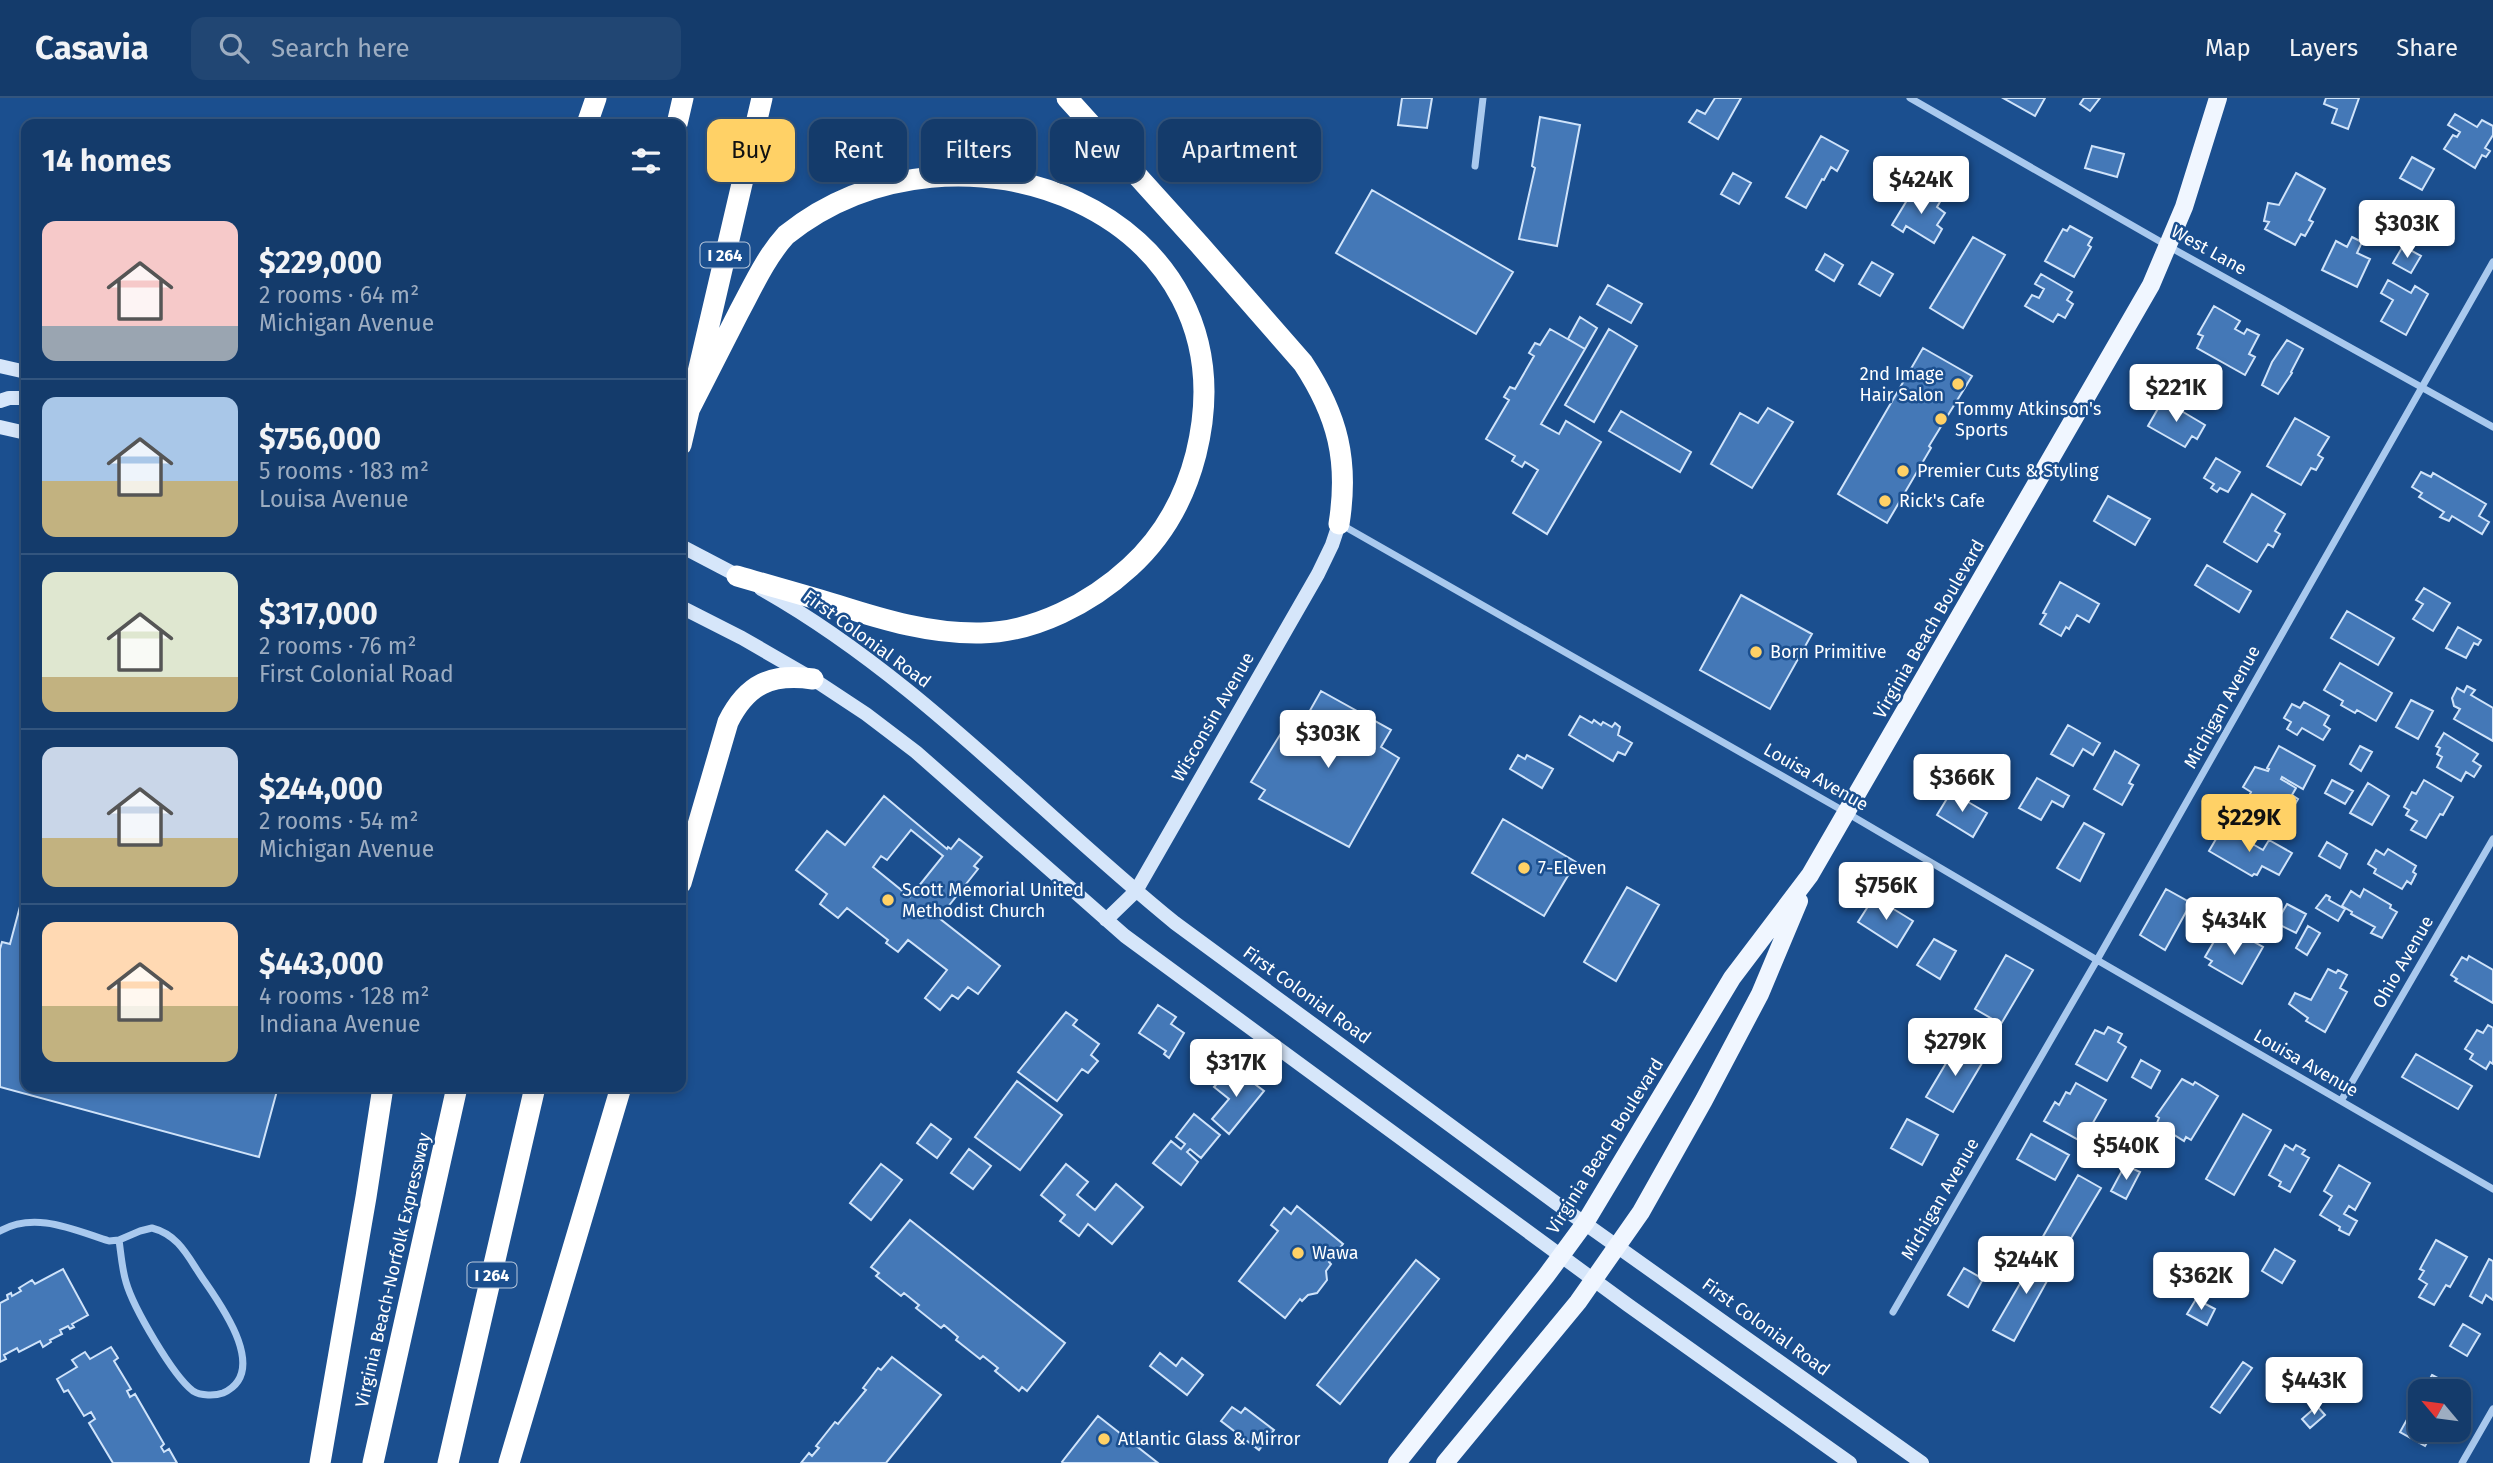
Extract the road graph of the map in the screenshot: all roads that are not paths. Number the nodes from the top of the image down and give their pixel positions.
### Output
1 (596, 98) edge
2 (683, 98) edge
3 (761, 98) edge
4 (1067, 98) edge
5 (1483, 98) edge
6 (1910, 98) edge
7 (2218, 98) edge
8 (589, 119) edge
9 (678, 119) edge
10 (921, 162) edge
11 (1475, 166) dead end
12 (1036, 169) edge
13 (2168, 246) junction
14 (2493, 262) edge
15 (0, 366) edge
16 (21, 371) edge
17 (2421, 387) junction
18 (21, 398) edge
19 (0, 401) edge
20 (688, 412) junction
21 (686, 421) edge
22 (0, 427) edge
23 (2493, 428) edge
24 (21, 432) edge
25 (1339, 524) junction
26 (686, 550) edge
27 (737, 576) junction
28 (686, 610) edge
29 (813, 680) junction
30 (1847, 813) junction
31 (2493, 839) edge
32 (686, 866) edge
33 (1810, 875) junction
34 (1136, 891) junction
35 (1106, 920) junction
36 (2097, 960) junction
37 (382, 1092) edge
38 (456, 1092) edge
39 (534, 1092) edge
40 (620, 1092) edge
41 (2341, 1101) junction
42 (2493, 1189) edge
43 (1585, 1223) junction
44 (0, 1231) edge
45 (119, 1240) junction
46 (1619, 1246) junction
47 (1561, 1256) junction
48 (1594, 1280) junction
49 (1893, 1312) dead end
50 (2493, 1409) edge
51 (320, 1463) edge
52 (373, 1463) edge
53 (448, 1463) edge
54 (509, 1463) edge
55 (1397, 1463) edge
56 (1445, 1463) edge
57 (1850, 1463) edge
58 (1922, 1463) edge
59 (2462, 1463) edge

1 - 8 highway
2 - 9 highway
3 - 20 highway, I 264
4 - 25 highway
5 - 11 street
6 - 13 street, West Lane
7 - 13 main road, Virginia Beach Boulevard
10 - 20 highway
12 - 27 highway
13 - 17 street, West Lane
13 - 30 main road, Virginia Beach Boulevard
14 - 17 street, Michigan Avenue
15 - 16 main road
17 - 23 street, West Lane
17 - 36 street, Michigan Avenue
18 - 19 main road
20 - 21 highway, I 264
22 - 24 main road
25 - 30 street, Louisa Avenue
25 - 34 main road, Wisconsin Avenue
26 - 27 main road, First Colonial Road
27 - 34 main road, First Colonial Road
28 - 29 main road
29 - 32 highway
29 - 35 main road
30 - 33 main road, Virginia Beach Boulevard
30 - 36 street, Louisa Avenue
31 - 41 street, Ohio Avenue
33 - 43 main road, Virginia Beach Boulevard
33 - 46 main road, Virginia Beach Boulevard
34 - 35 main road, Wisconsin Avenue
34 - 43 main road, First Colonial Road
35 - 47 main road
36 - 41 street, Louisa Avenue
36 - 49 street, Michigan Avenue
37 - 51 highway
38 - 52 highway, Virginia Beach-Norfolk Expressway
39 - 53 highway, I 264
40 - 54 highway
41 - 42 street, Louisa Avenue
43 - 46 main road, First Colonial Road
43 - 47 main road, Virginia Beach Boulevard
44 - 45 street
45 - 45 street
46 - 48 main road, Virginia Beach Boulevard
46 - 58 main road, First Colonial Road
47 - 48 main road
47 - 55 main road, Virginia Beach Boulevard
48 - 56 main road, Virginia Beach Boulevard
48 - 57 main road
50 - 59 street

